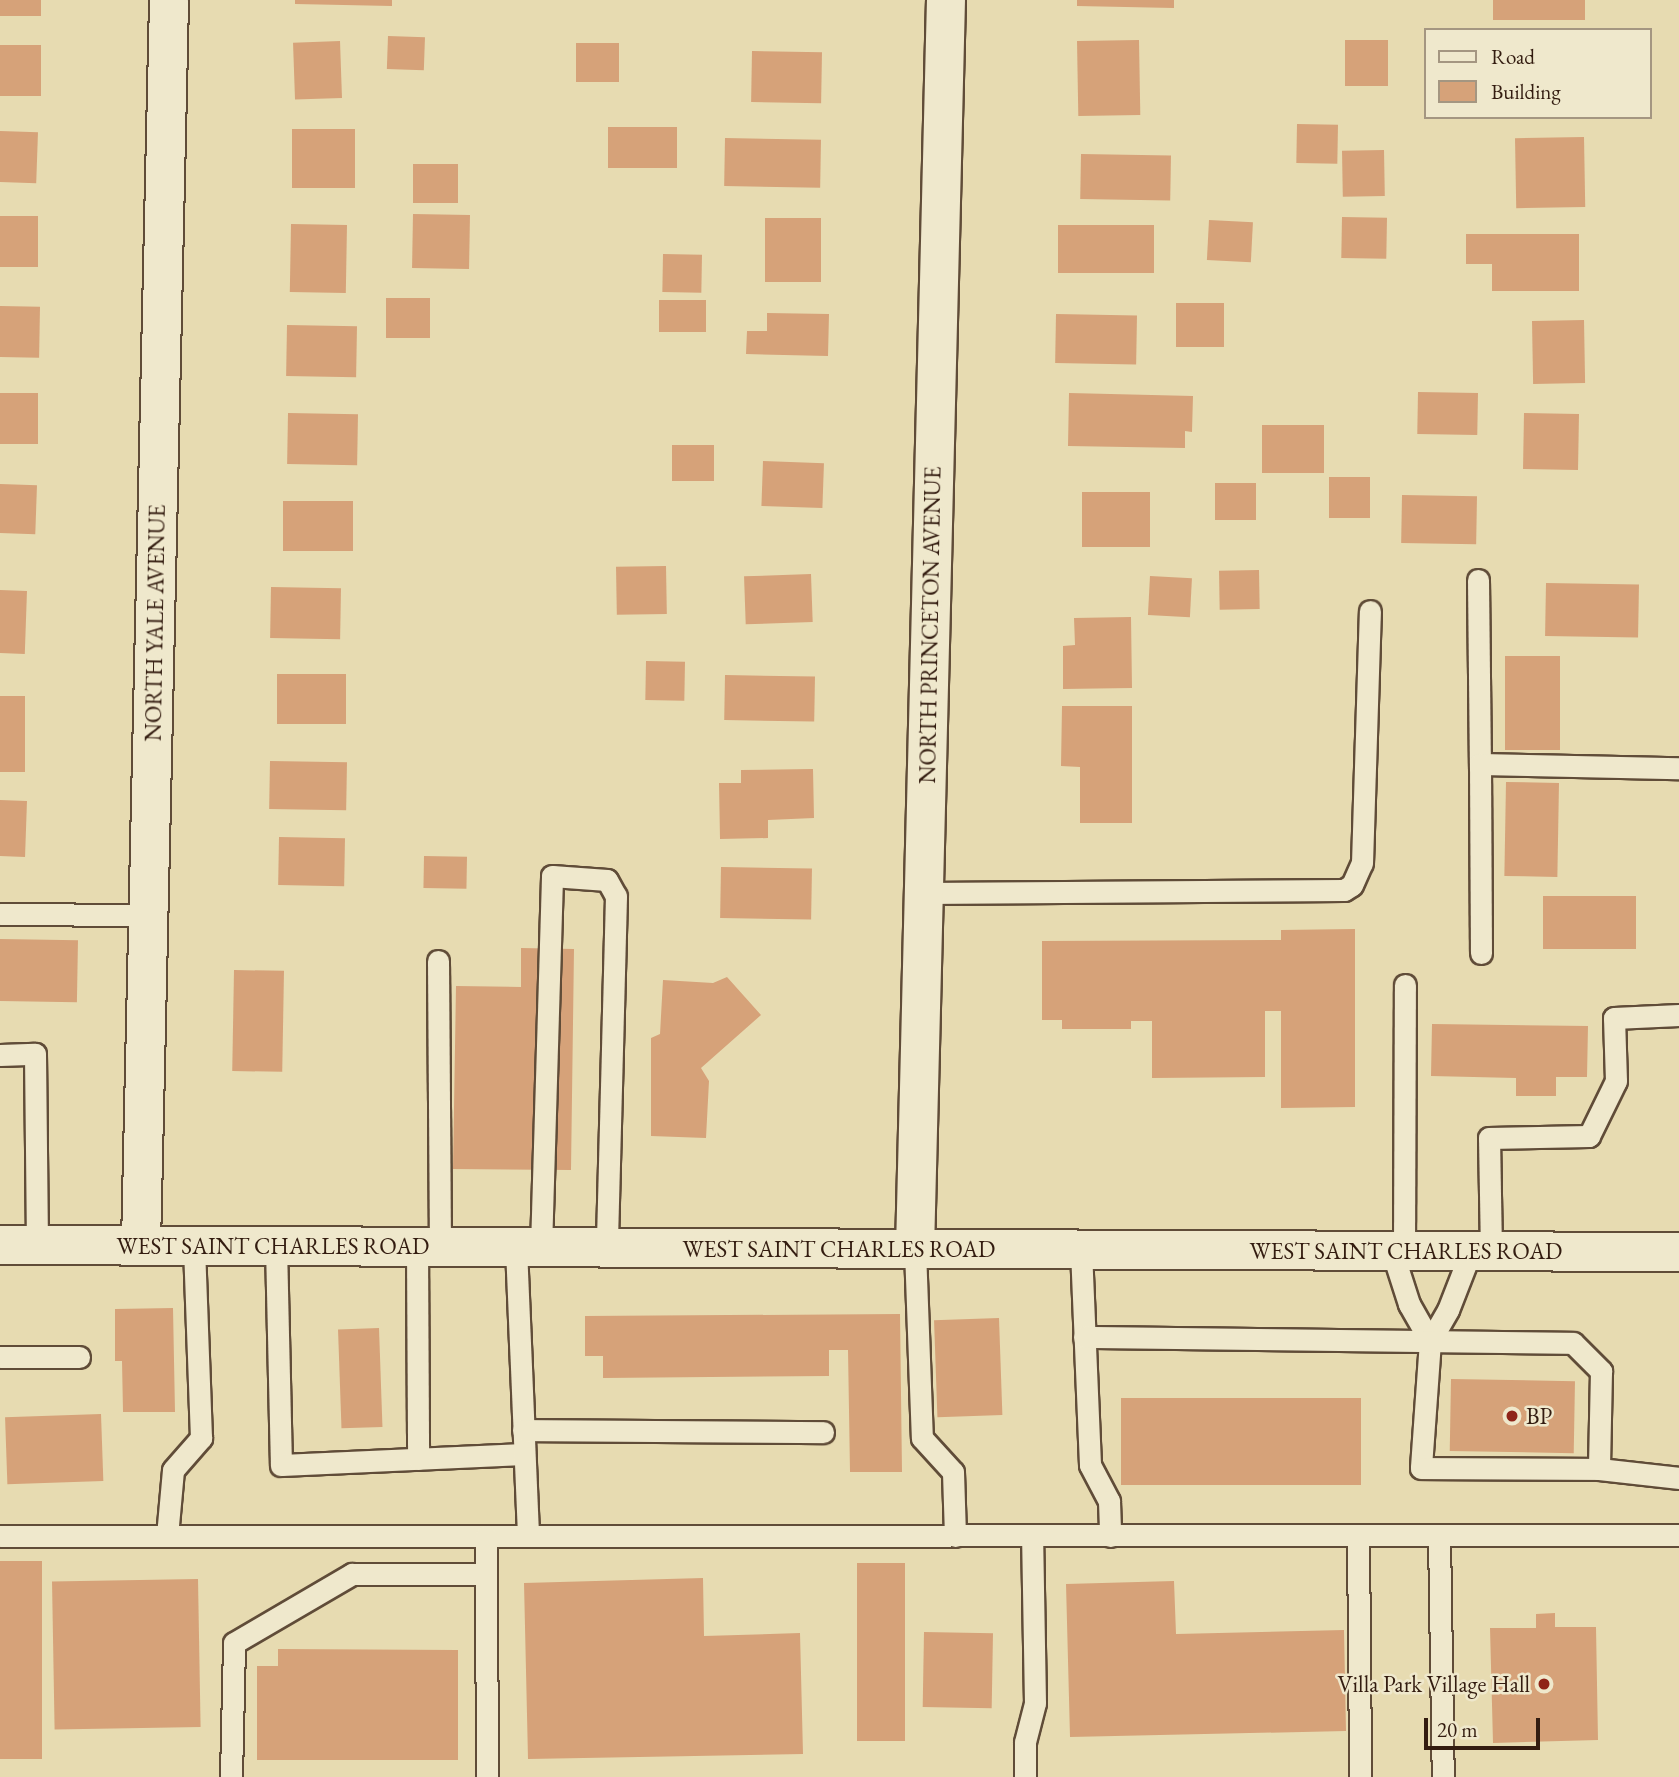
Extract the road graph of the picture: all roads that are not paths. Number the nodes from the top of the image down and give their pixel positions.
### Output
1 (169, 0) edge
2 (946, 0) edge
3 (1478, 580) dead end
4 (1370, 611) dead end
5 (1480, 764) junction
6 (1679, 768) edge
7 (924, 893) junction
8 (0, 914) edge
9 (148, 915) junction
10 (1481, 953) dead end
11 (438, 961) dead end
12 (1405, 985) dead end
13 (1679, 1015) edge
14 (0, 1055) edge
15 (19, 1245) edge
16 (141, 1245) junction
17 (194, 1246) junction
18 (276, 1246) junction
19 (429, 1247) junction
20 (528, 1248) junction
21 (607, 1248) junction
22 (915, 1250) junction
23 (1081, 1250) junction
24 (1398, 1251) junction
25 (1481, 1251) junction
26 (1679, 1252) edge
27 (1084, 1337) junction
28 (1430, 1341) junction
29 (0, 1357) edge
30 (79, 1357) dead end
31 (523, 1430) junction
32 (823, 1432) dead end
33 (524, 1454) junction
34 (418, 1459) junction
35 (1599, 1469) junction
36 (1679, 1478) edge
37 (1358, 1535) junction
38 (1439, 1535) junction
39 (1679, 1535) edge
40 (0, 1536) edge
41 (167, 1536) junction
42 (486, 1536) junction
43 (528, 1536) junction
44 (955, 1536) junction
45 (1032, 1536) junction
46 (1110, 1536) junction
47 (486, 1574) junction
48 (231, 1777) edge
49 (487, 1777) edge
50 (1025, 1777) edge
51 (1360, 1777) edge
52 (1443, 1777) edge

1 - 9 street, NORTH YALE AVENUE
2 - 7 street, NORTH PRINCETON AVENUE
3 - 5 lane
4 - 7 lane
5 - 6 lane
5 - 10 lane
7 - 22 street, NORTH PRINCETON AVENUE
8 - 9 lane
9 - 16 street, NORTH YALE AVENUE
11 - 19 lane
12 - 24 lane
13 - 25 lane
14 - 15 lane
15 - 16 street, WEST SAINT CHARLES ROAD
16 - 17 street, WEST SAINT CHARLES ROAD
17 - 18 street, WEST SAINT CHARLES ROAD
17 - 41 lane
18 - 19 street, WEST SAINT CHARLES ROAD
18 - 34 lane
19 - 20 street, WEST SAINT CHARLES ROAD
19 - 34 lane
20 - 21 street, WEST SAINT CHARLES ROAD
20 - 21 lane
20 - 31 lane
21 - 22 street, WEST SAINT CHARLES ROAD
22 - 23 street, WEST SAINT CHARLES ROAD
22 - 44 lane
23 - 24 street, WEST SAINT CHARLES ROAD
23 - 27 lane
24 - 25 street, WEST SAINT CHARLES ROAD
24 - 28 lane
25 - 26 street, WEST SAINT CHARLES ROAD
25 - 28 lane
27 - 28 lane
27 - 46 lane
28 - 35 lane
28 - 35 lane
29 - 30 lane
31 - 32 lane
31 - 33 lane
33 - 34 lane
33 - 43 lane
35 - 36 lane
37 - 38 lane
37 - 46 lane
37 - 51 lane
38 - 39 lane
38 - 52 lane
40 - 41 lane
41 - 42 lane
42 - 43 lane
42 - 47 lane
43 - 44 lane
44 - 45 lane
45 - 46 lane
45 - 50 lane
47 - 48 lane
47 - 49 lane

